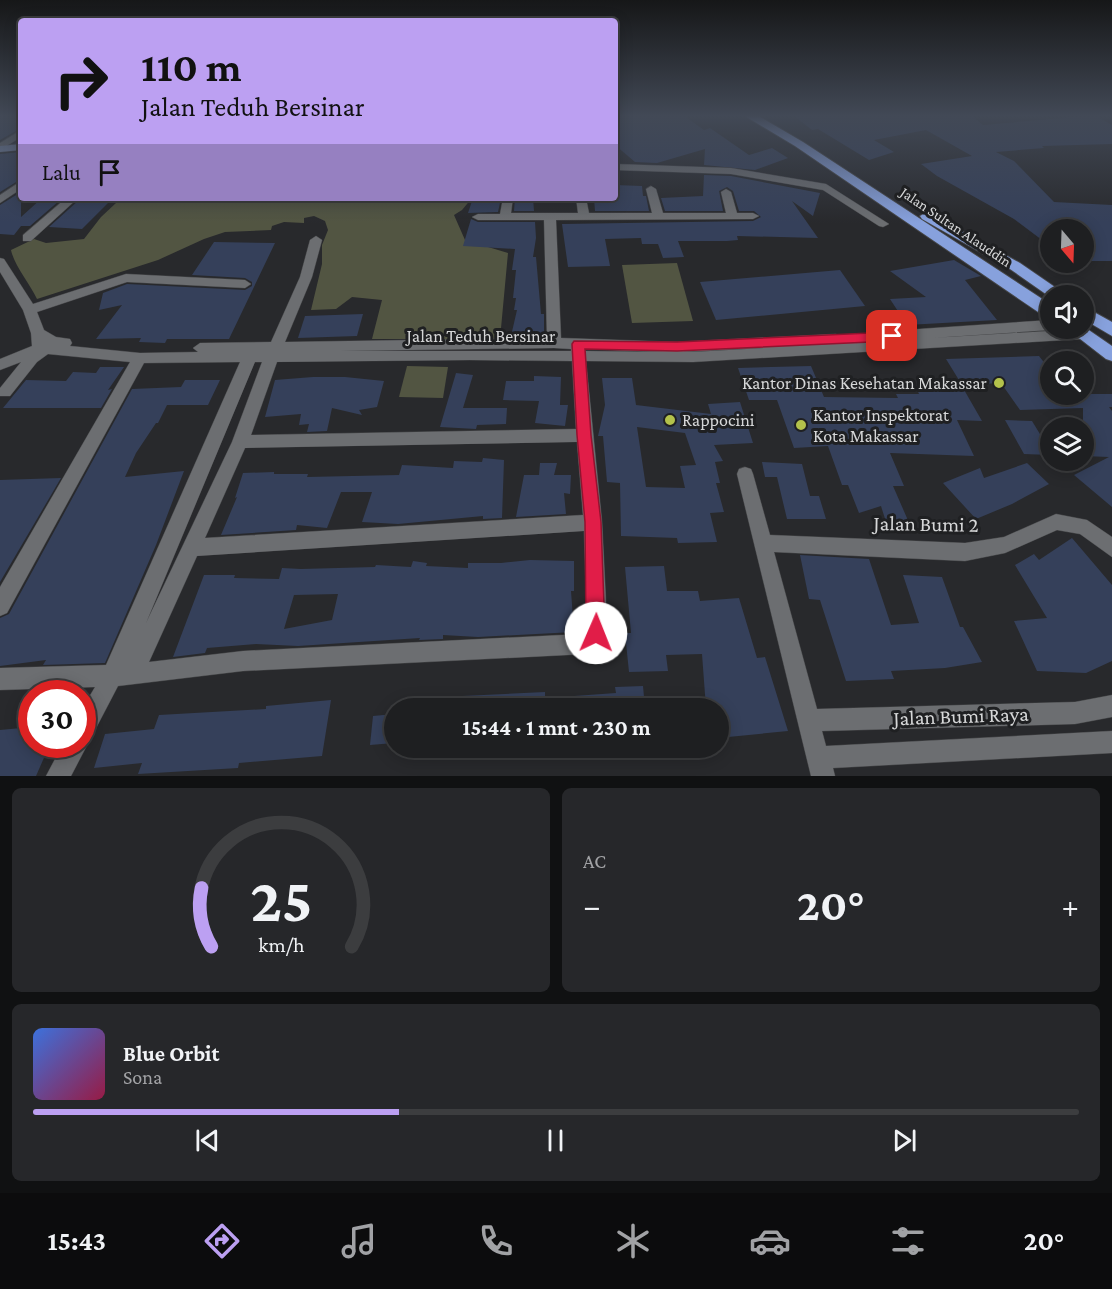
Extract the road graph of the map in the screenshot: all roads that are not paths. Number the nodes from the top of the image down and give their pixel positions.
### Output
1 (810, 151) edge
2 (822, 151) edge
3 (618, 167) edge
4 (18, 186) edge
5 (651, 189) dead end
6 (726, 192) dead end
7 (0, 200) edge
8 (70, 201) edge
9 (508, 201) edge
10 (581, 201) edge
11 (658, 216) junction
12 (732, 216) junction
13 (753, 216) dead end
14 (584, 217) junction
15 (478, 218) dead end
16 (506, 218) junction
17 (549, 218) junction
18 (921, 219) junction
19 (883, 224) dead end
20 (27, 238) dead end
21 (316, 240) dead end
22 (0, 262) edge
23 (245, 284) dead end
24 (1044, 285) edge
25 (1040, 305) edge
26 (30, 310) junction
27 (1094, 318) edge
28 (1040, 327) edge
29 (1112, 330) edge
30 (1040, 333) edge
31 (938, 339) junction
32 (1090, 339) edge
33 (43, 342) junction
34 (554, 343) junction
35 (578, 350) junction
36 (274, 352) junction
37 (252, 353) junction
38 (1112, 354) edge
39 (0, 357) edge
40 (140, 358) junction
41 (0, 365) edge
42 (6, 392) dead end
43 (584, 435) junction
44 (240, 442) junction
45 (745, 474) dead end
46 (593, 522) junction
47 (762, 543) junction
48 (189, 548) junction
49 (1112, 548) edge
50 (0, 606) edge
51 (121, 676) junction
52 (0, 680) edge
53 (1112, 706) edge
54 (96, 713) edge
55 (810, 720) junction
56 (1112, 742) edge
57 (68, 758) edge
58 (821, 767) edge
59 (58, 776) edge

1 - 18 highway, Jalan Sultan Alauddin
2 - 18 highway, Jalan Sultan Alauddin
3 - 19 street
4 - 7 street
5 - 11 street
6 - 12 street
8 - 20 street
9 - 16 street
10 - 14 street
11 - 12 street
11 - 14 street
12 - 13 street
14 - 17 street
15 - 16 street
16 - 17 street
17 - 34 street
18 - 24 highway, Jalan Sultan Alauddin
18 - 25 highway, Jalan Sultan Alauddin
21 - 36 street
22 - 26 street
23 - 26 street
26 - 33 street
27 - 29 highway
28 - 31 street, Jalan Teduh Bersinar
30 - 31 street, Jalan Teduh Bersinar
31 - 35 street, Jalan Teduh Bersinar
32 - 38 highway
33 - 37 street, Jalan Teduh Bersinar
33 - 39 street
33 - 40 street, Jalan Teduh Bersinar
33 - 41 street
33 - 42 street
34 - 35 street, Jalan Teduh Bersinar
34 - 36 street, Jalan Teduh Bersinar
35 - 36 street, Jalan Teduh Bersinar
35 - 43 street
36 - 37 street, Jalan Teduh Bersinar
36 - 44 street
37 - 40 street, Jalan Teduh Bersinar
37 - 51 street
40 - 50 street
43 - 44 street
43 - 46 street
44 - 48 street
45 - 47 street
46 - 48 street
46 - 51 street
47 - 49 street, Jalan Bumi 2
47 - 55 street
48 - 51 street
51 - 52 street
51 - 54 street
53 - 55 street, Jalan Bumi Raya
55 - 58 street
56 - 58 street, Jalan Bumi Raya
57 - 59 street

